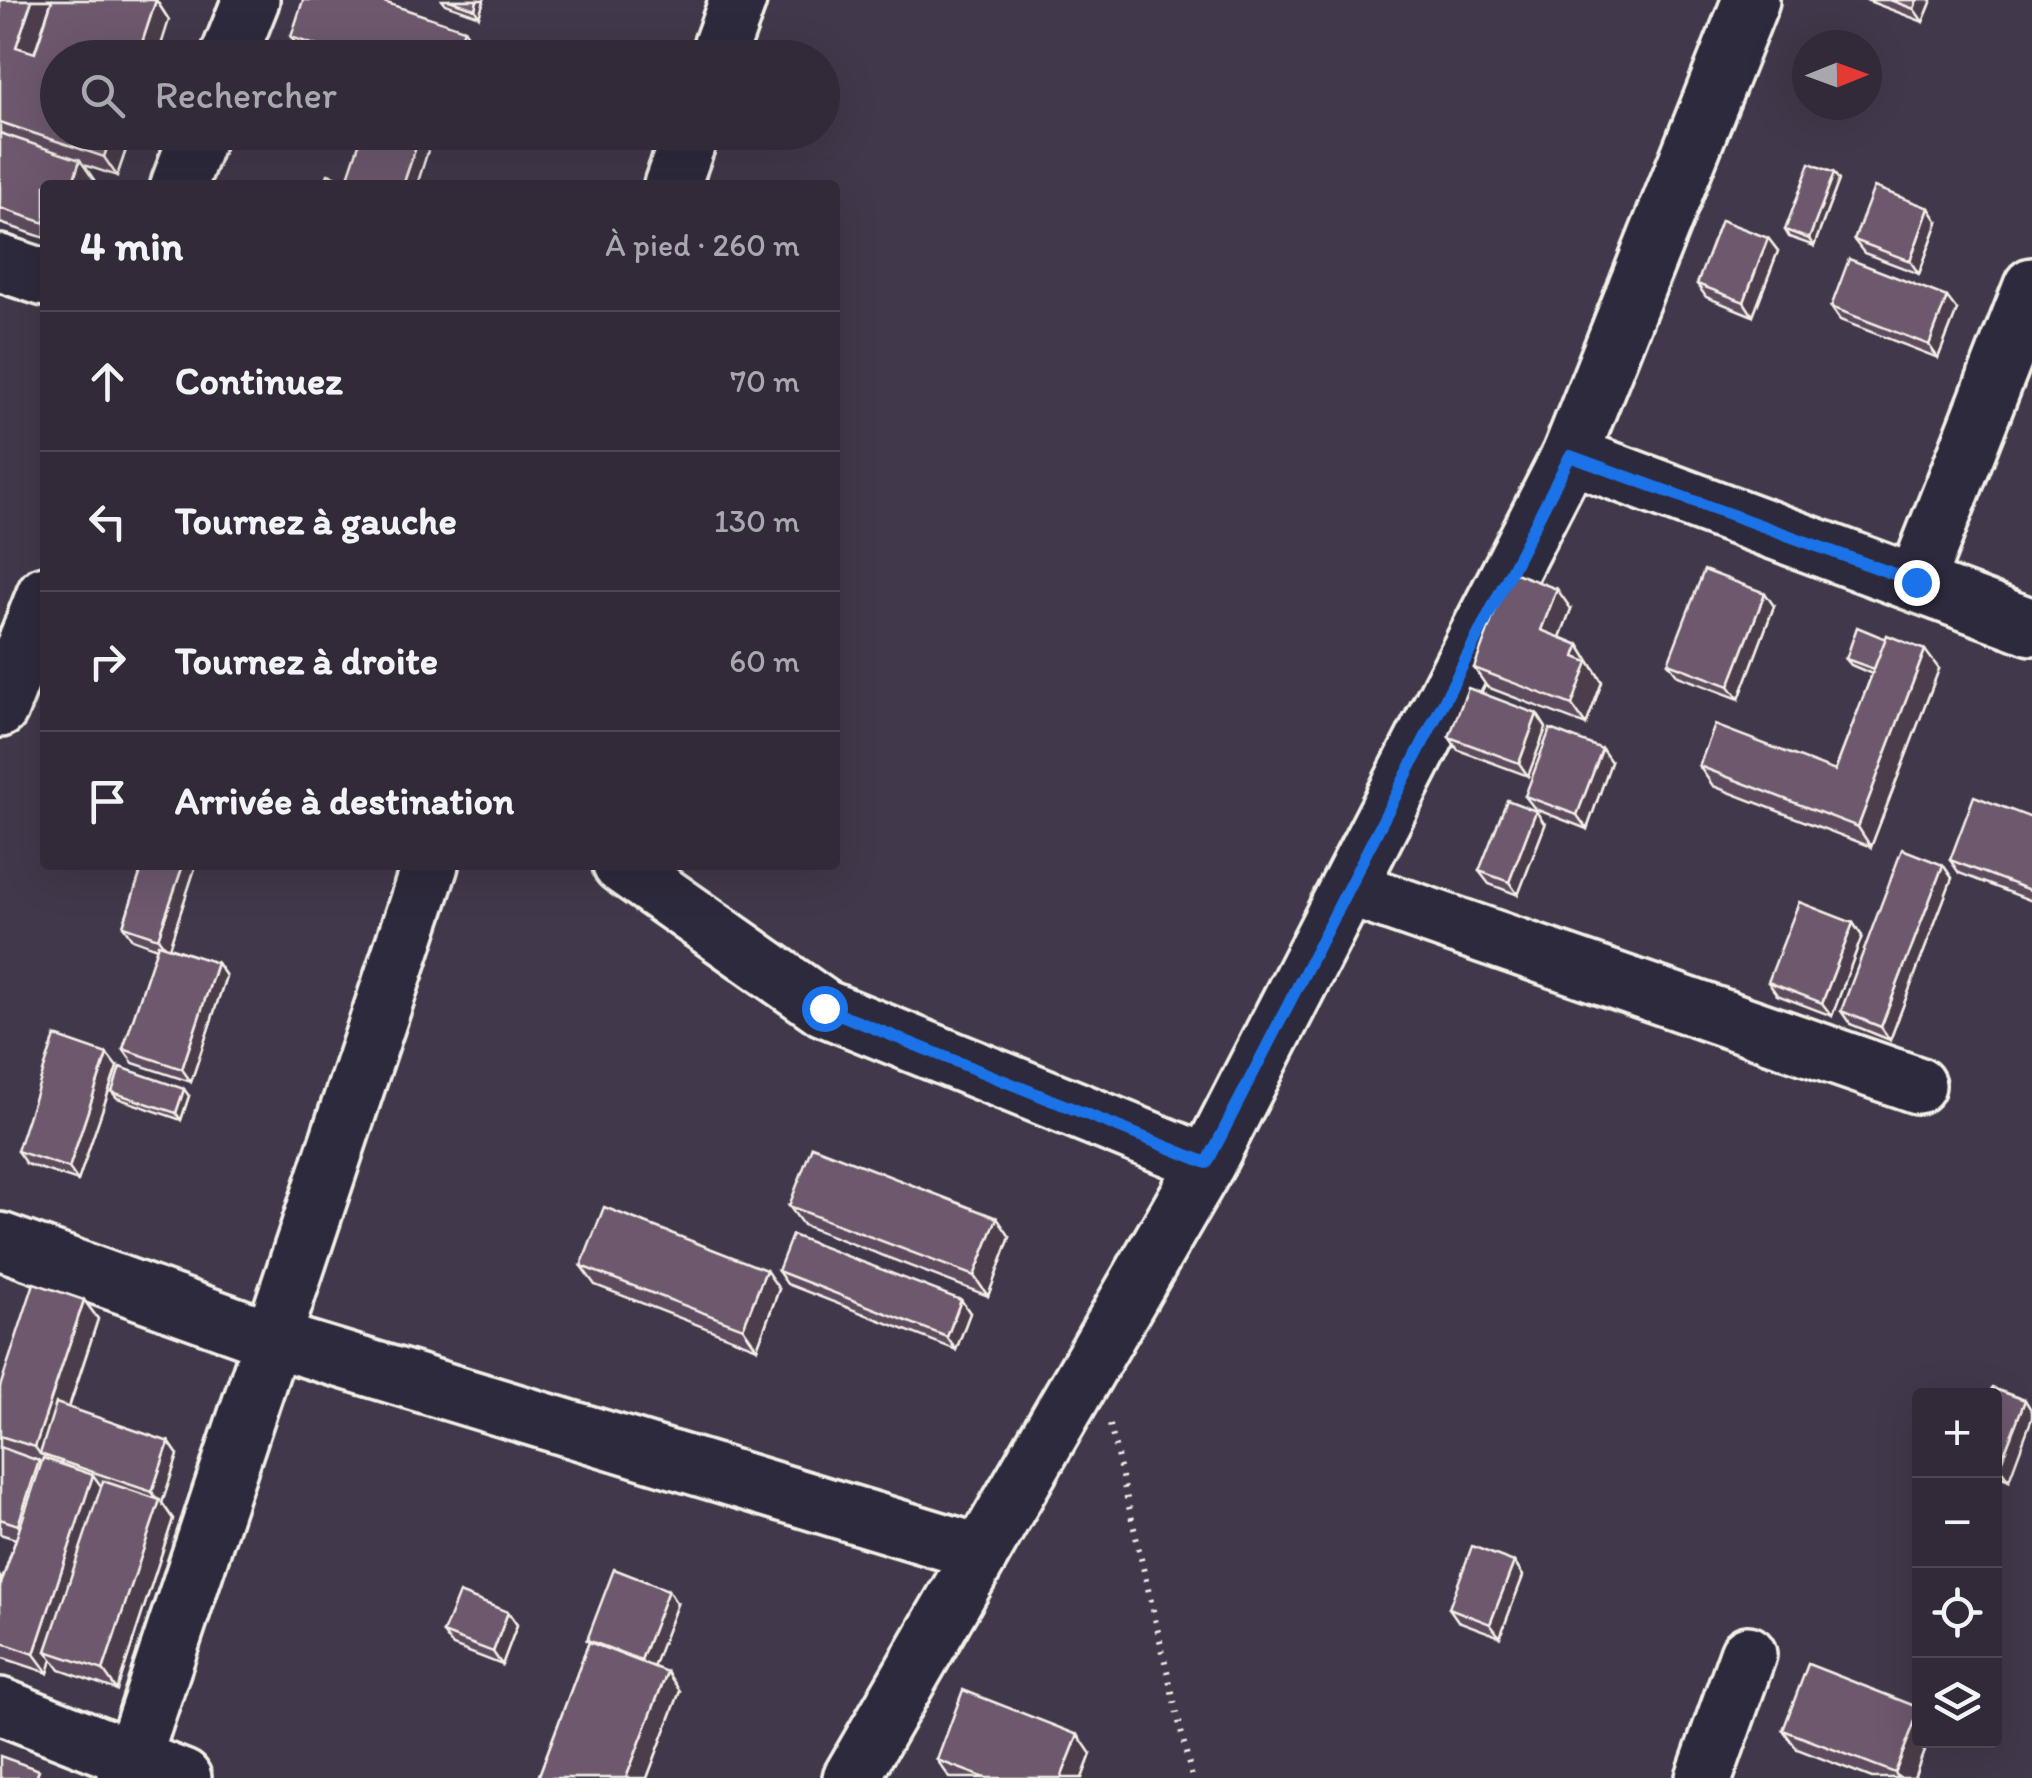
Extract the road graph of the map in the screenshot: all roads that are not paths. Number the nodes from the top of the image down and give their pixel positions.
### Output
1 (251, 0) edge
2 (738, 0) edge
3 (1750, 0) edge
4 (235, 40) edge
5 (724, 40) edge
6 (193, 150) edge
7 (684, 150) edge
8 (181, 180) edge
9 (674, 180) edge
10 (0, 263) edge
11 (40, 276) edge
12 (2032, 286) edge
13 (1570, 456) junction
14 (1916, 582) junction
15 (40, 607) edge
16 (2032, 628) edge
17 (0, 708) edge
18 (428, 870) edge
19 (628, 870) edge
20 (1348, 888) junction
21 (1917, 1085) dead end
22 (1207, 1163) junction
23 (0, 1241) edge
24 (270, 1338) junction
25 (981, 1553) junction
26 (1748, 1654) dead end
27 (0, 1706) edge
28 (128, 1769) edge
29 (183, 1778) edge
30 (851, 1778) edge
31 (1704, 1778) edge

1 - 4 street
2 - 5 street
3 - 13 street
6 - 8 street
7 - 9 street
10 - 11 street
12 - 14 street
13 - 14 street
13 - 20 street
14 - 16 street
15 - 17 street
18 - 24 street
19 - 22 street
20 - 21 street
20 - 22 street
22 - 25 street
23 - 24 street
24 - 25 street
24 - 28 street
25 - 30 street
26 - 31 street
27 - 28 street
28 - 29 street

